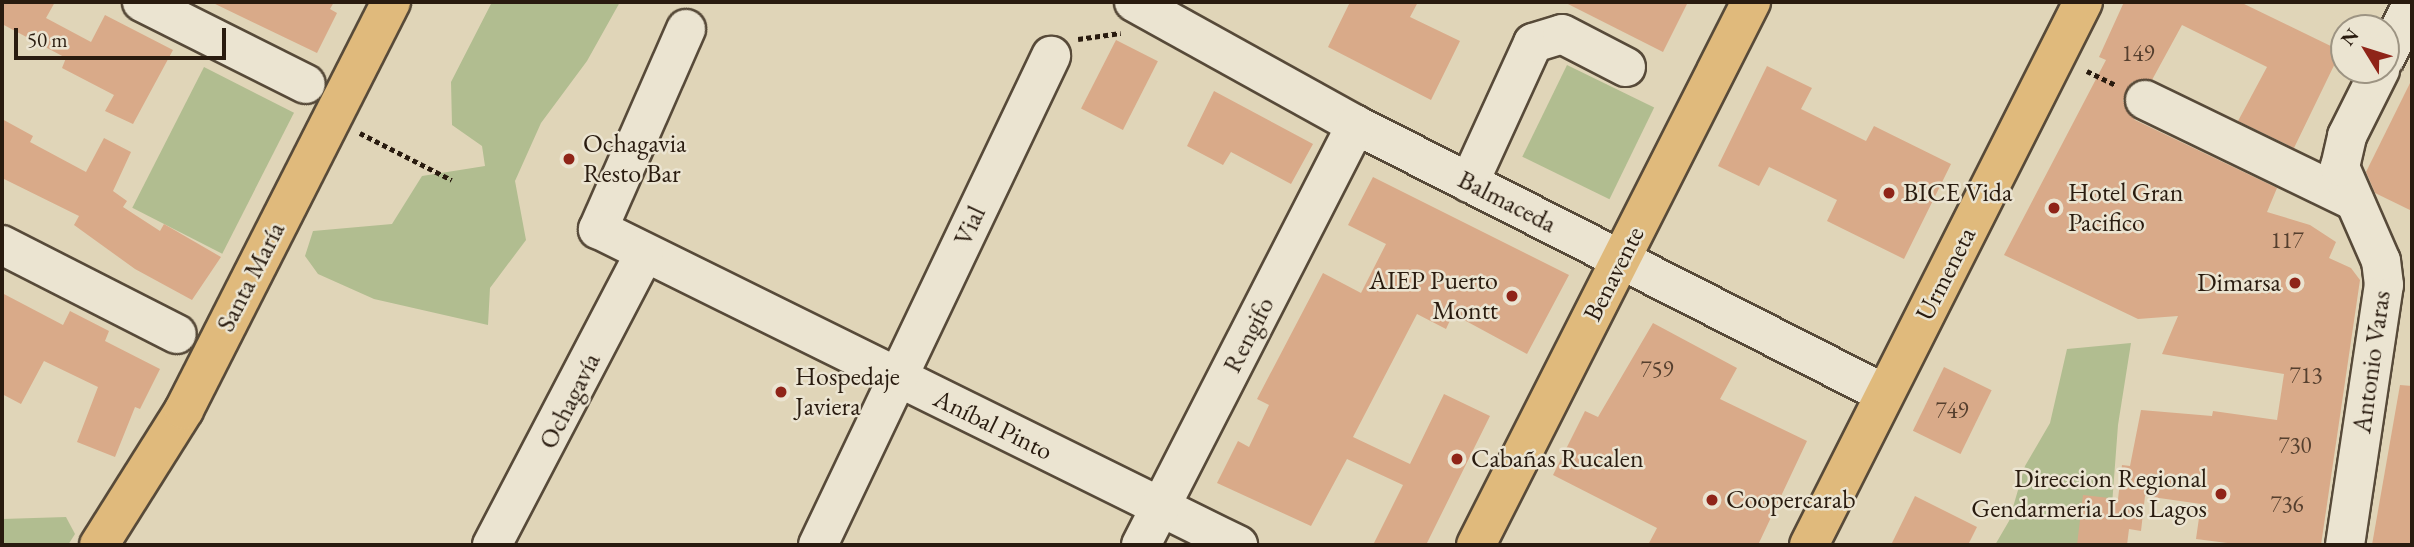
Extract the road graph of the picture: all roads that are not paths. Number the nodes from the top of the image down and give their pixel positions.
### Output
1 (142, 2) edge
2 (391, 2) edge
3 (1751, 2) edge
4 (2083, 2) edge
5 (2412, 5) edge
6 (1192, 15) edge
7 (1129, 18) edge
8 (686, 29) dead end
9 (2400, 29) edge
10 (1051, 56) road end
11 (1626, 67) dead end
12 (306, 84) dead end
13 (2373, 84) edge
14 (2145, 100) dead end
15 (1356, 125) junction
16 (1469, 183) junction
17 (2354, 201) junction
18 (2, 245) edge
19 (644, 254) junction
20 (1621, 260) junction
21 (2396, 260) edge
22 (177, 334) dead end
23 (897, 378) junction
24 (1885, 394) junction
25 (1161, 507) junction
26 (99, 545) edge
27 (492, 545) edge
28 (818, 545) edge
29 (1141, 545) edge
30 (1238, 545) edge
31 (1476, 545) edge
32 (1809, 545) edge
33 (2345, 545) edge

1 - 12 street
2 - 26 main road, Santa María
3 - 20 main road, Benavente
4 - 24 main road, Urmeneta
5 - 9 street
6 - 7 street, Balmaceda
6 - 15 street, Balmaceda
8 - 19 street, Aníbal Pinto
10 - 23 street, Vial
11 - 16 street
13 - 17 street, Antonio Varas
14 - 17 street
15 - 16 street, Balmaceda
15 - 25 street, Rengifo
16 - 20 street, Balmaceda
17 - 21 street, Antonio Varas
18 - 22 street
19 - 23 street, Aníbal Pinto
19 - 27 street, Ochagavía
20 - 24 street, Balmaceda
20 - 31 main road, Benavente
21 - 33 street, Antonio Varas
23 - 25 street, Aníbal Pinto
23 - 28 street, Vial
24 - 32 main road, Urmeneta
25 - 29 street, Rengifo
25 - 30 street, Aníbal Pinto

